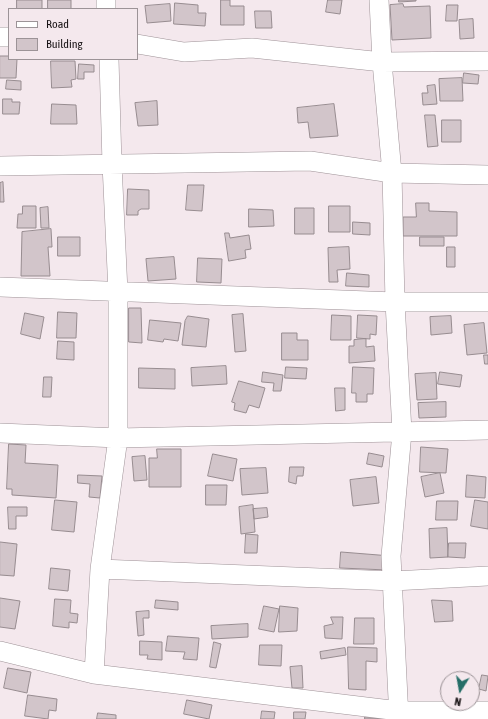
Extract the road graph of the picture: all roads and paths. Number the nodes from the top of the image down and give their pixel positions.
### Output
1 (379, 0) edge
2 (138, 44) edge
3 (109, 60) edge
4 (488, 61) edge
5 (382, 62) junction
6 (112, 164) junction
7 (0, 166) edge
8 (392, 173) junction
9 (488, 174) edge
10 (0, 287) edge
11 (118, 292) junction
12 (395, 302) junction
13 (488, 302) edge
14 (488, 430) edge
15 (402, 432) junction
16 (0, 433) edge
17 (118, 438) junction
18 (100, 569) junction
19 (488, 576) edge
20 (393, 581) junction
21 (0, 651) edge
22 (94, 674) junction
23 (488, 711) edge
24 (399, 715) edge

1 - 5 street
2 - 5 street
3 - 6 street
4 - 5 street
5 - 8 street
6 - 7 street
6 - 8 street
6 - 11 street
8 - 9 street
8 - 12 street
10 - 11 street
11 - 12 street
11 - 17 street
12 - 13 street
12 - 15 street
14 - 15 street
15 - 17 street
15 - 20 street
16 - 17 street
17 - 18 street
18 - 20 street
18 - 22 street
19 - 20 street
20 - 24 street
21 - 22 street
22 - 24 street
23 - 24 street

